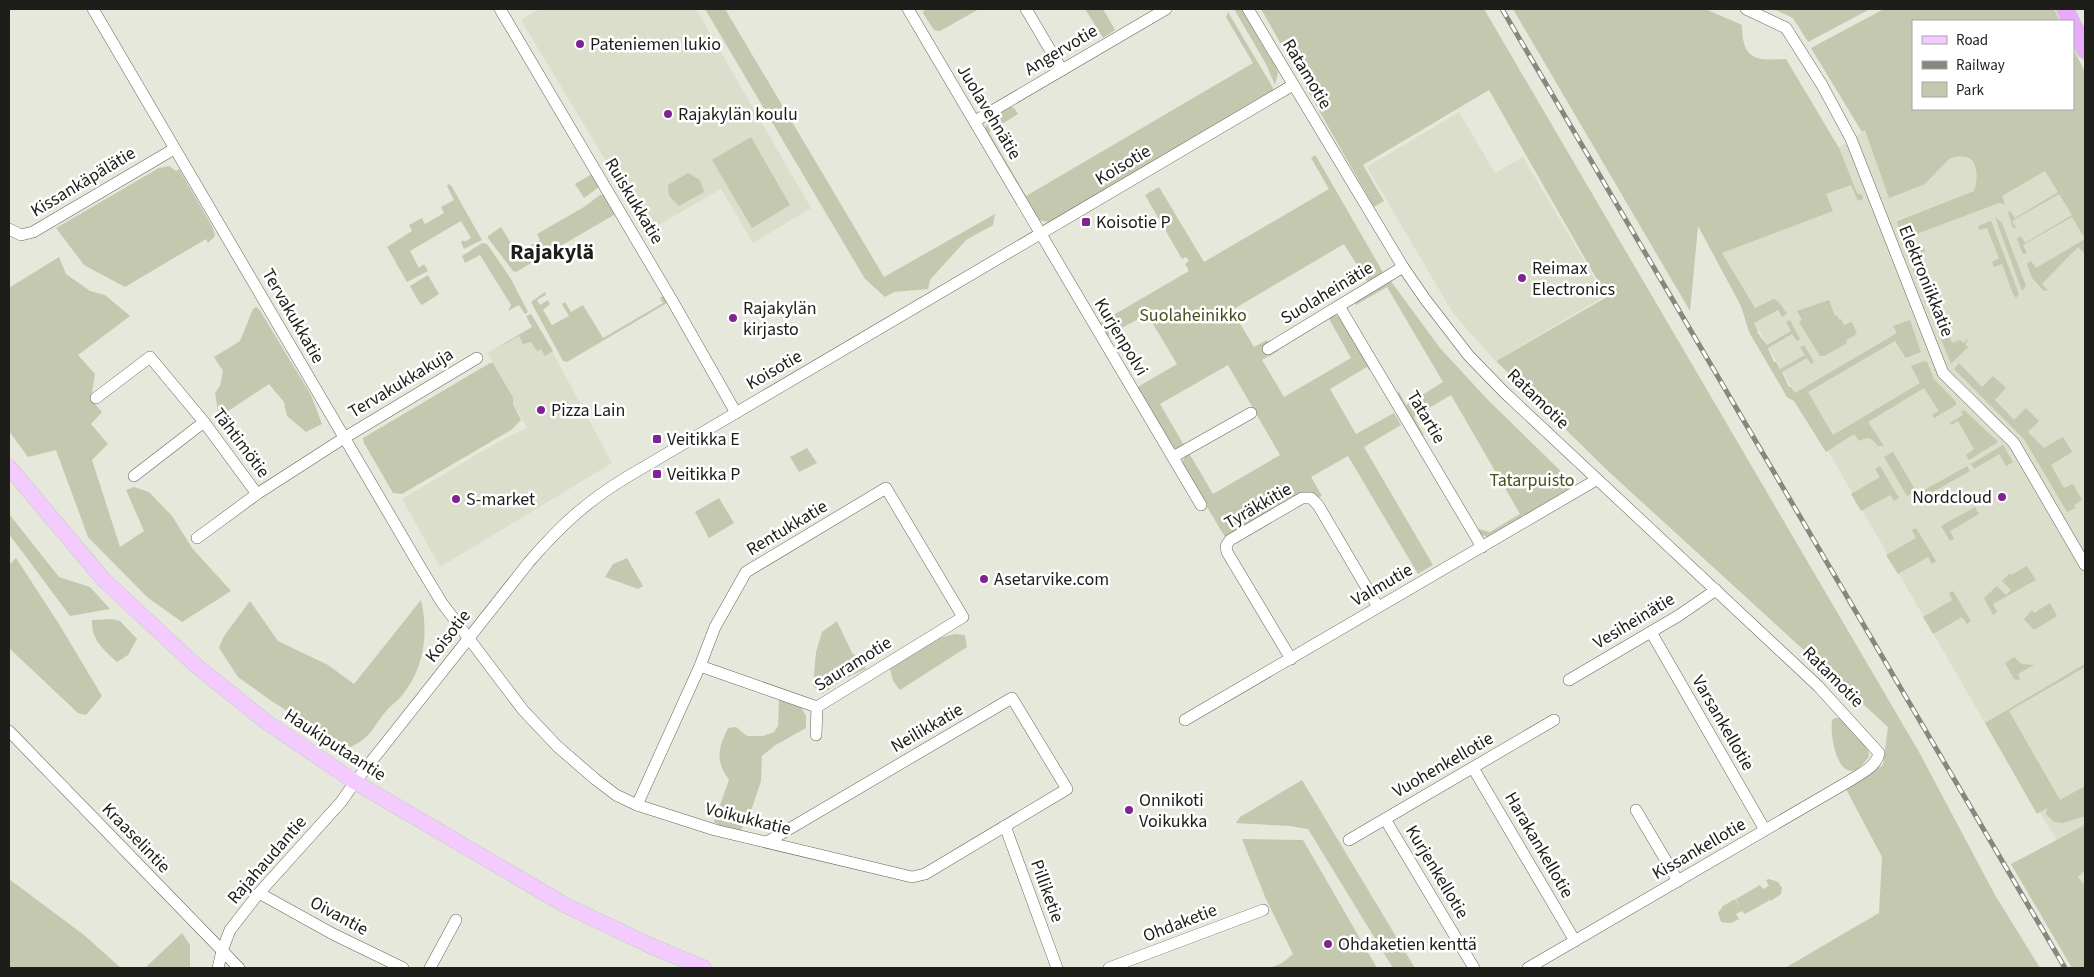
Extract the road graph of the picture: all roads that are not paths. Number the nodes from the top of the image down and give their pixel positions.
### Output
1 (93, 9) edge
2 (500, 9) edge
3 (908, 9) edge
4 (1026, 9) edge
5 (1165, 9) edge
6 (1248, 9) edge
7 (1746, 9) edge
8 (2074, 27) edge
9 (2085, 50) edge
10 (1062, 70) junction
11 (1293, 85) junction
12 (975, 121) junction
13 (174, 149) junction
14 (9, 229) edge
15 (1040, 234) junction
16 (1403, 267) junction
17 (1339, 306) junction
18 (1268, 349) dead end
19 (477, 358) dead end
20 (96, 398) dead end
21 (736, 413) junction
22 (1251, 413) dead end
23 (204, 422) junction
24 (344, 438) junction
25 (1173, 458) junction
26 (9, 467) edge
27 (134, 476) dead end
28 (1596, 480) junction
29 (257, 494) junction
30 (1201, 505) dead end
31 (197, 538) dead end
32 (1482, 546) junction
33 (2085, 566) edge
34 (1716, 590) junction
35 (1378, 607) junction
36 (963, 616) joint
37 (1651, 632) junction
38 (468, 638) junction
39 (1291, 659) junction
40 (700, 666) junction
41 (1569, 680) dead end
42 (817, 707) junction
43 (1185, 720) dead end
44 (1554, 720) dead end
45 (9, 732) edge
46 (816, 735) dead end
47 (1879, 752) joint
48 (1474, 768) junction
49 (355, 782) junction
50 (1067, 789) joint
51 (637, 805) junction
52 (1636, 810) dead end
53 (1385, 819) junction
54 (1005, 826) junction
55 (1765, 830) junction
56 (1349, 840) dead end
57 (767, 842) junction
58 (1678, 881) junction
59 (259, 893) junction
60 (1263, 910) dead end
61 (456, 920) dead end
62 (1575, 941) junction
63 (222, 951) junction
64 (218, 968) edge
65 (239, 968) edge
66 (403, 968) edge
67 (430, 968) edge
68 (704, 968) edge
69 (1057, 968) edge
70 (1109, 968) edge
71 (1474, 968) edge
72 (1528, 968) edge

1 - 13 street, Tervakukkatie
2 - 21 street, Ruiskukkatie
3 - 12 street, Juolavehnätie
4 - 10 street
5 - 10 street, Angervotie
6 - 11 street, Ratamotie
7 - 33 street, Elektroniikkatie
8 - 9 highway
10 - 12 street, Angervotie
11 - 15 street, Koisotie
11 - 16 street, Ratamotie
12 - 15 street, Juolavehnätie
13 - 14 street, Kissankäpälätie
13 - 24 street, Tervakukkatie
15 - 21 street, Koisotie
15 - 25 street, Kurjenpolvi
16 - 17 street, Suolaheinätie
16 - 28 street, Ratamotie
17 - 18 street, Suolaheinätie
17 - 32 street, Tatartie
19 - 24 street, Tervakukkakuja
20 - 23 street, Tähtimötie
21 - 38 street, Koisotie
22 - 25 street
23 - 27 street
23 - 29 street, Tähtimötie
24 - 29 street, Tähtimötie
24 - 38 street, Tervakukkatie
25 - 30 street, Kurjenpolvi
26 - 49 main road, Haukiputaantie
28 - 32 street, Valmutie
28 - 34 street, Ratamotie
29 - 31 street
32 - 35 street, Valmutie
34 - 37 street, Vesiheinätie
34 - 47 street, Ratamotie
35 - 39 street, Valmutie
35 - 39 street, Tyräkkitie
36 - 40 street, Rentukkatie
36 - 42 street, Sauramotie
37 - 41 street, Vesiheinätie
37 - 55 street, Varsankellotie
38 - 49 street, Koisotie
38 - 51 street, Voikukkatie
39 - 43 street, Valmutie
40 - 42 street, Sauramotie
40 - 51 street, Rentukkatie
42 - 46 street
44 - 48 street, Vuohenkellotie
45 - 63 street, Kraaselintie
47 - 55 street, Kissankellotie
48 - 53 street, Vuohenkellotie
48 - 62 street, Harakankellotie
49 - 59 street, Rajahaudantie
49 - 68 main road, Haukiputaantie
50 - 54 street, Voikukkatie
50 - 57 street, Neilikkatie
51 - 57 street, Voikukkatie
52 - 58 street
53 - 56 street, Vuohenkellotie
53 - 71 street, Kurjenkellotie
54 - 57 street, Voikukkatie
54 - 69 street, Pilliketie
55 - 58 street, Kissankellotie
58 - 62 street, Kissankellotie
59 - 63 street, Rajahaudantie
59 - 66 street, Oivantie
60 - 70 street, Ohdaketie
61 - 67 street
62 - 72 street, Kissankellotie
63 - 64 street, Rajahaudantie
63 - 65 street, Kraaselintie

